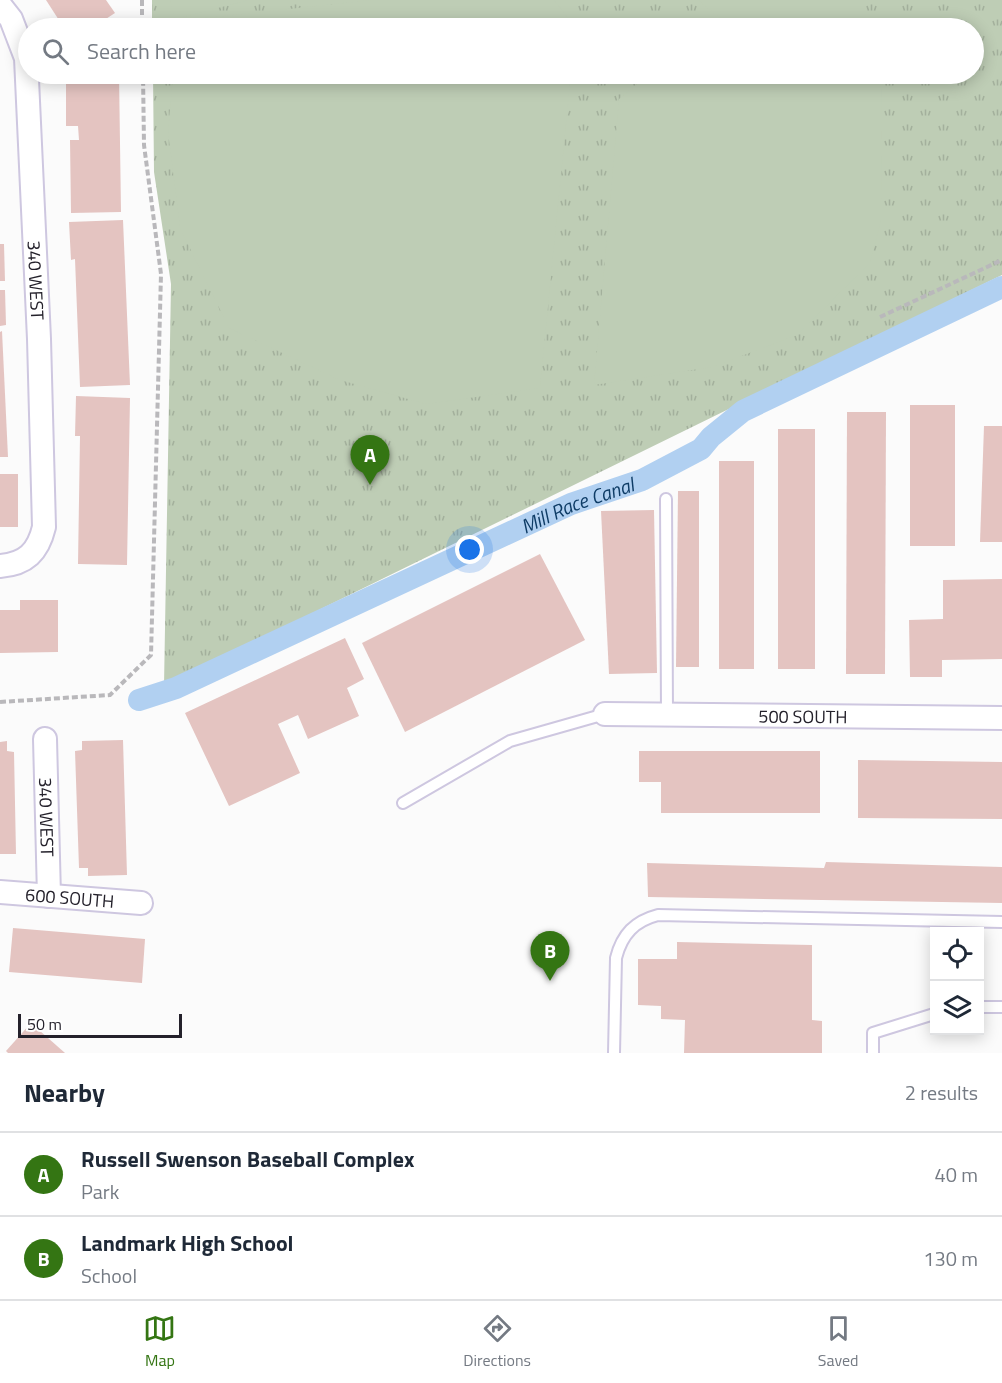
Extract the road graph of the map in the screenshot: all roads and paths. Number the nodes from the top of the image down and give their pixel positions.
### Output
1 (142, 0) edge
2 (0, 5) edge
3 (142, 18) edge
4 (18, 37) edge
5 (27, 84) edge
6 (143, 84) edge
7 (1002, 260) edge
8 (880, 317) dead end
9 (666, 499) dead end
10 (0, 566) edge
11 (0, 702) edge
12 (605, 714) joint
13 (667, 714) junction
14 (1002, 718) edge
15 (45, 738) dead end
16 (403, 803) dead end
17 (0, 892) edge
18 (50, 896) junction
19 (141, 903) dead end
20 (1002, 922) edge
21 (984, 1007) edge
22 (1002, 1007) edge
23 (930, 1015) edge
24 (614, 1053) edge
25 (873, 1053) edge

1 - 3 path
2 - 4 street, 340 WEST
5 - 10 street, 340 WEST
6 - 11 path
7 - 8 path
9 - 13 lane
12 - 13 street, 500 SOUTH
12 - 16 lane
13 - 14 street, 500 SOUTH
15 - 18 street, 340 WEST
17 - 18 street, 600 SOUTH
18 - 19 street, 600 SOUTH
20 - 24 lane
21 - 22 lane
23 - 25 lane

